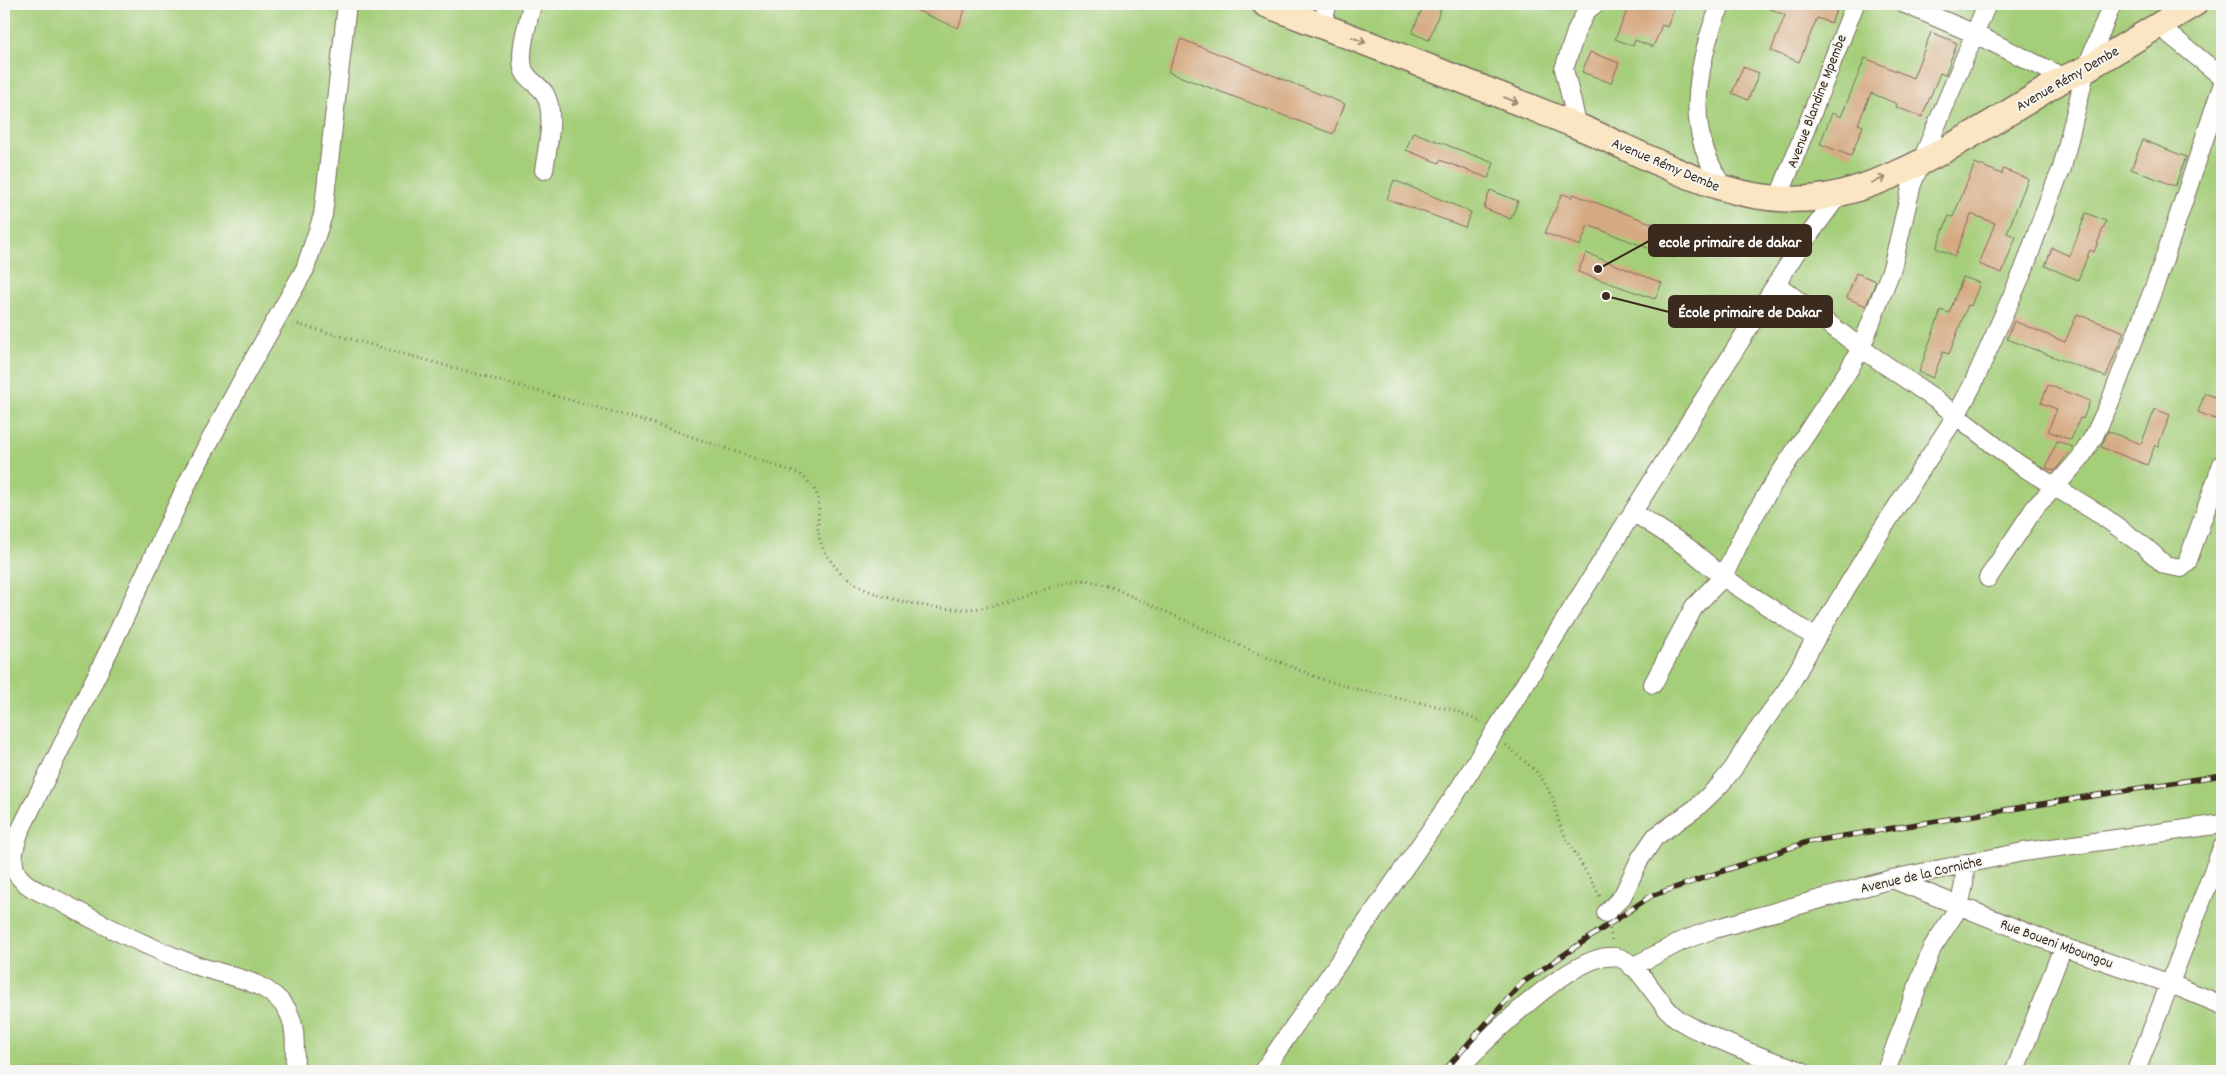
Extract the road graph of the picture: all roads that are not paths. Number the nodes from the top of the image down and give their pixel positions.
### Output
1 (347, 4) edge
2 (532, 4) edge
3 (1265, 4) edge
4 (1595, 4) edge
5 (1722, 4) edge
6 (1854, 4) edge
7 (1905, 4) edge
8 (1987, 4) edge
9 (2112, 4) edge
10 (2194, 4) edge
11 (1324, 14) edge
12 (2158, 25) junction
13 (1975, 34) junction
14 (2076, 74) junction
15 (2222, 76) edge
16 (2222, 86) edge
17 (1578, 127) junction
18 (1920, 164) junction
19 (544, 170) dead end
20 (1724, 189) junction
21 (1840, 193) junction
22 (1778, 199) junction
23 (1776, 284) junction
24 (1861, 348) junction
25 (1956, 416) junction
26 (2222, 464) edge
27 (2056, 487) junction
28 (2217, 497) edge
29 (1633, 512) junction
30 (1723, 577) junction
31 (1988, 578) dead end
32 (1816, 638) junction
33 (1653, 684) dead end
34 (2222, 824) edge
35 (14, 847) junction
36 (2222, 848) edge
37 (1965, 863) junction
38 (4, 868) edge
39 (1892, 879) junction
40 (1959, 907) junction
41 (1606, 912) road end
42 (2062, 947) junction
43 (1632, 967) junction
44 (2171, 984) junction
45 (2222, 1005) edge
46 (295, 1071) edge
47 (1263, 1071) edge
48 (1456, 1071) edge
49 (1802, 1071) edge
50 (1886, 1071) edge
51 (2015, 1071) edge
52 (2136, 1071) edge

1 - 35 street
2 - 19 street
3 - 11 street, Avenue Rémy Dembe
4 - 17 street
5 - 20 street
6 - 22 street, Avenue Blandine Mpembe
7 - 13 street
8 - 13 street
9 - 14 street
10 - 12 street, Avenue Rémy Dembe
11 -> 17 street, Avenue Rémy Dembe
12 - 14 street, Avenue Rémy Dembe
12 - 15 street
13 - 14 street
13 - 18 street
14 - 18 street, Avenue Rémy Dembe
14 - 25 street
16 - 27 street
17 - 20 street, Avenue Rémy Dembe
21 -> 18 street, Avenue Rémy Dembe
18 - 24 street
20 - 22 street, Avenue Rémy Dembe
21 - 22 street, Avenue Rémy Dembe
21 - 23 street
23 - 24 street
23 - 29 street
24 - 25 street
24 - 30 street
25 - 27 street
25 - 32 street
26 - 28 street
27 - 28 street
27 - 31 street
29 - 30 street
29 - 47 street
30 - 32 street
30 - 33 street
32 - 41 street
34 - 37 street, Avenue de la Corniche
35 - 38 street
35 - 46 street
36 - 44 street
37 - 39 street, Avenue de la Corniche
37 - 40 street
39 - 40 street, Rue Boueni Mboungou
39 - 43 street, Avenue de la Corniche
40 - 42 street, Rue Boueni Mboungou
40 - 50 street
42 - 44 street, Rue Boueni Mboungou
42 - 51 street
43 - 48 street
43 - 49 street
44 - 45 street, Rue Boueni Mboungou
44 - 52 street

